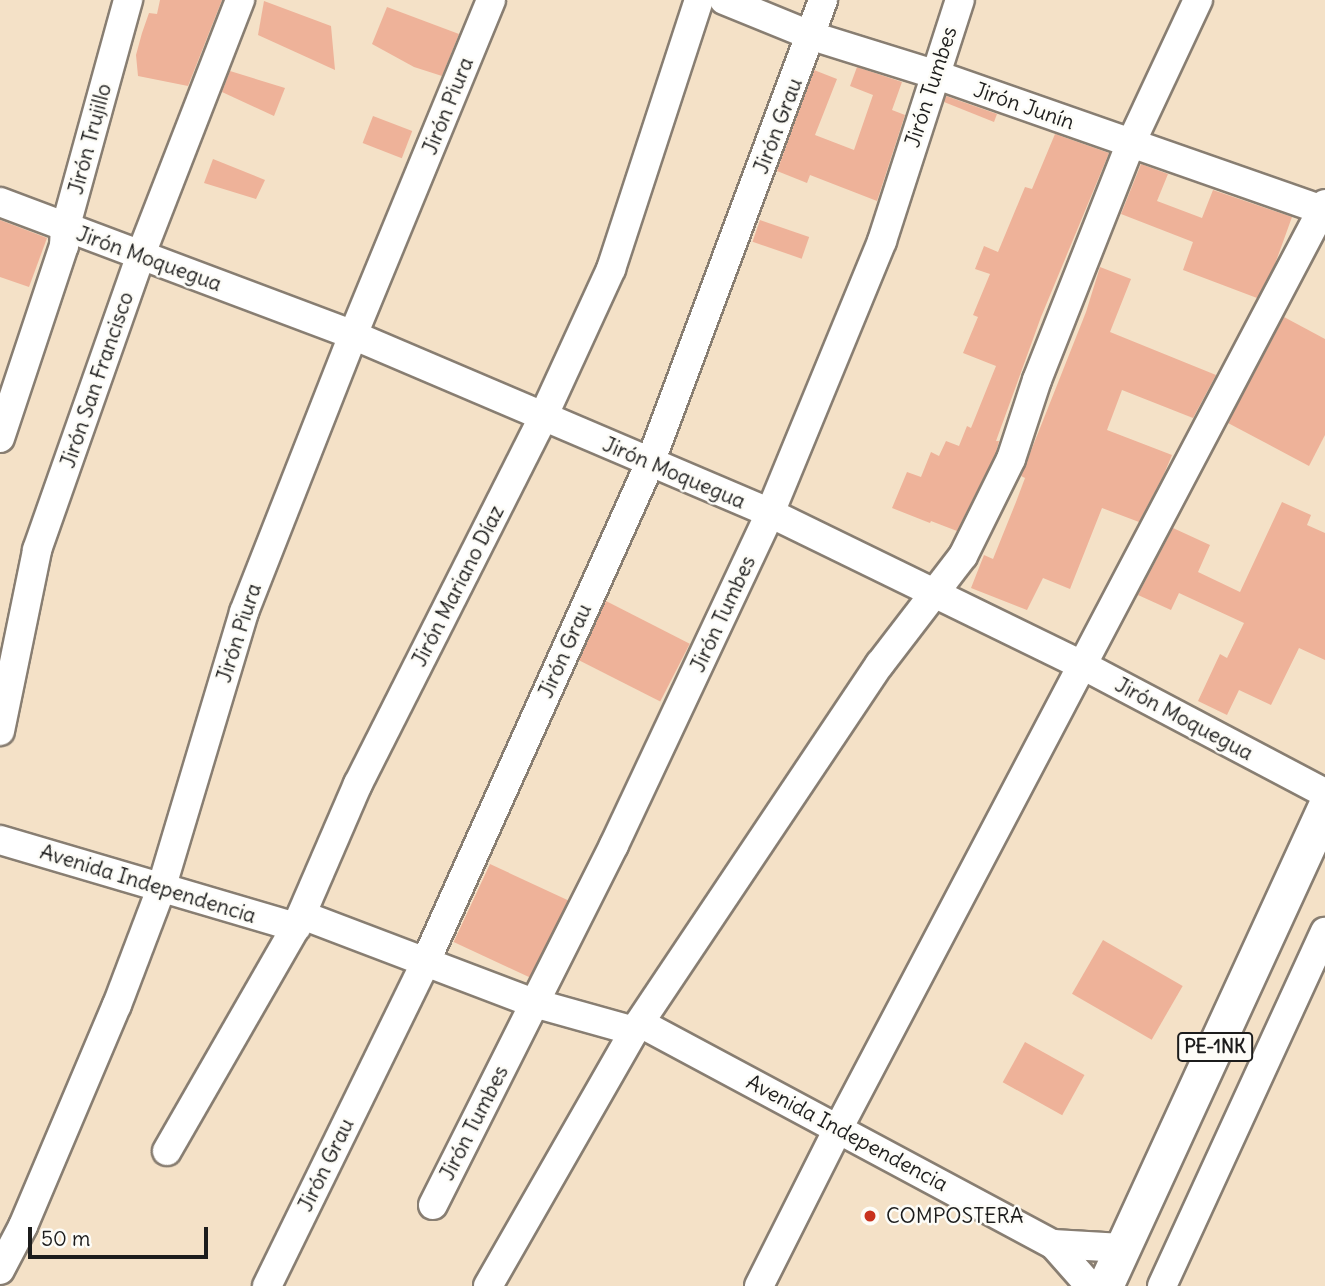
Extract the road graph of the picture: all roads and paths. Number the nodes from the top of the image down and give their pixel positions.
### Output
1 (128, 0) edge
2 (240, 0) edge
3 (491, 0) edge
4 (699, 0) edge
5 (724, 0) edge
6 (823, 0) edge
7 (960, 0) edge
8 (1198, 0) edge
9 (812, 36) junction
10 (934, 74) junction
11 (1130, 143) junction
12 (0, 202) edge
13 (1324, 208) edge
14 (65, 229) junction
15 (141, 254) junction
16 (353, 335) junction
17 (543, 417) junction
18 (0, 438) edge
19 (650, 463) junction
20 (770, 513) junction
21 (936, 592) junction
22 (1084, 666) junction
23 (0, 731) edge
24 (1325, 793) edge
25 (1325, 808) edge
26 (0, 840) edge
27 (161, 889) junction
28 (299, 921) junction
29 (1325, 932) edge
30 (425, 963) junction
31 (534, 1003) junction
32 (637, 1027) junction
33 (839, 1127) junction
34 (167, 1151) dead end
35 (433, 1205) dead end
36 (1053, 1244) junction
37 (0, 1270) edge
38 (1111, 1276) edge
39 (267, 1286) edge
40 (488, 1286) edge
41 (759, 1286) edge
42 (1163, 1286) edge

1 - 14 street, Jirón Trujillo
2 - 15 street, Jirón San Francisco
3 - 16 street, Jirón Piura
4 - 17 street, Jirón Mariano Díaz
5 - 9 street, Jirón Junín
6 - 9 street, Jirón Grau
7 - 10 street, Jirón Tumbes
8 - 11 street
9 - 10 street, Jirón Junín
9 - 19 street, Jirón Grau
10 - 11 street, Jirón Junín
10 - 20 street, Jirón Tumbes
11 - 13 street, Jirón Junín
11 - 21 street
12 - 14 street, Jirón Moquegua
13 - 22 street
14 - 15 street, Jirón Moquegua
14 - 18 street, Jirón Trujillo
15 - 16 street, Jirón Moquegua
15 - 23 street, Jirón San Francisco
16 - 17 street, Jirón Moquegua
16 - 27 street, Jirón Piura
17 - 19 street, Jirón Moquegua
17 - 28 street, Jirón Mariano Díaz
19 - 20 street, Jirón Moquegua
19 - 30 street, Jirón Grau
20 - 21 street, Jirón Moquegua
20 - 31 street, Jirón Tumbes
21 - 22 street, Jirón Moquegua
21 - 32 street
22 - 24 street, Jirón Moquegua
22 - 33 street
25 - 38 main road, PE-1NK
26 - 27 street, Avenida Independencia
27 - 28 street, Avenida Independencia
27 - 37 street, Jirón Piura
28 - 30 street, Avenida Independencia
28 - 34 street, Jirón Mariano Díaz
29 - 42 street
30 - 31 street, Avenida Independencia
30 - 39 street, Jirón Grau
31 - 32 street, Avenida Independencia
31 - 35 street, Jirón Tumbes
32 - 33 street, Avenida Independencia
32 - 40 street
33 - 36 street, Avenida Independencia
33 - 41 street
36 - 38 street, Avenida Independencia
36 - 38 street, Avenida Independencia

